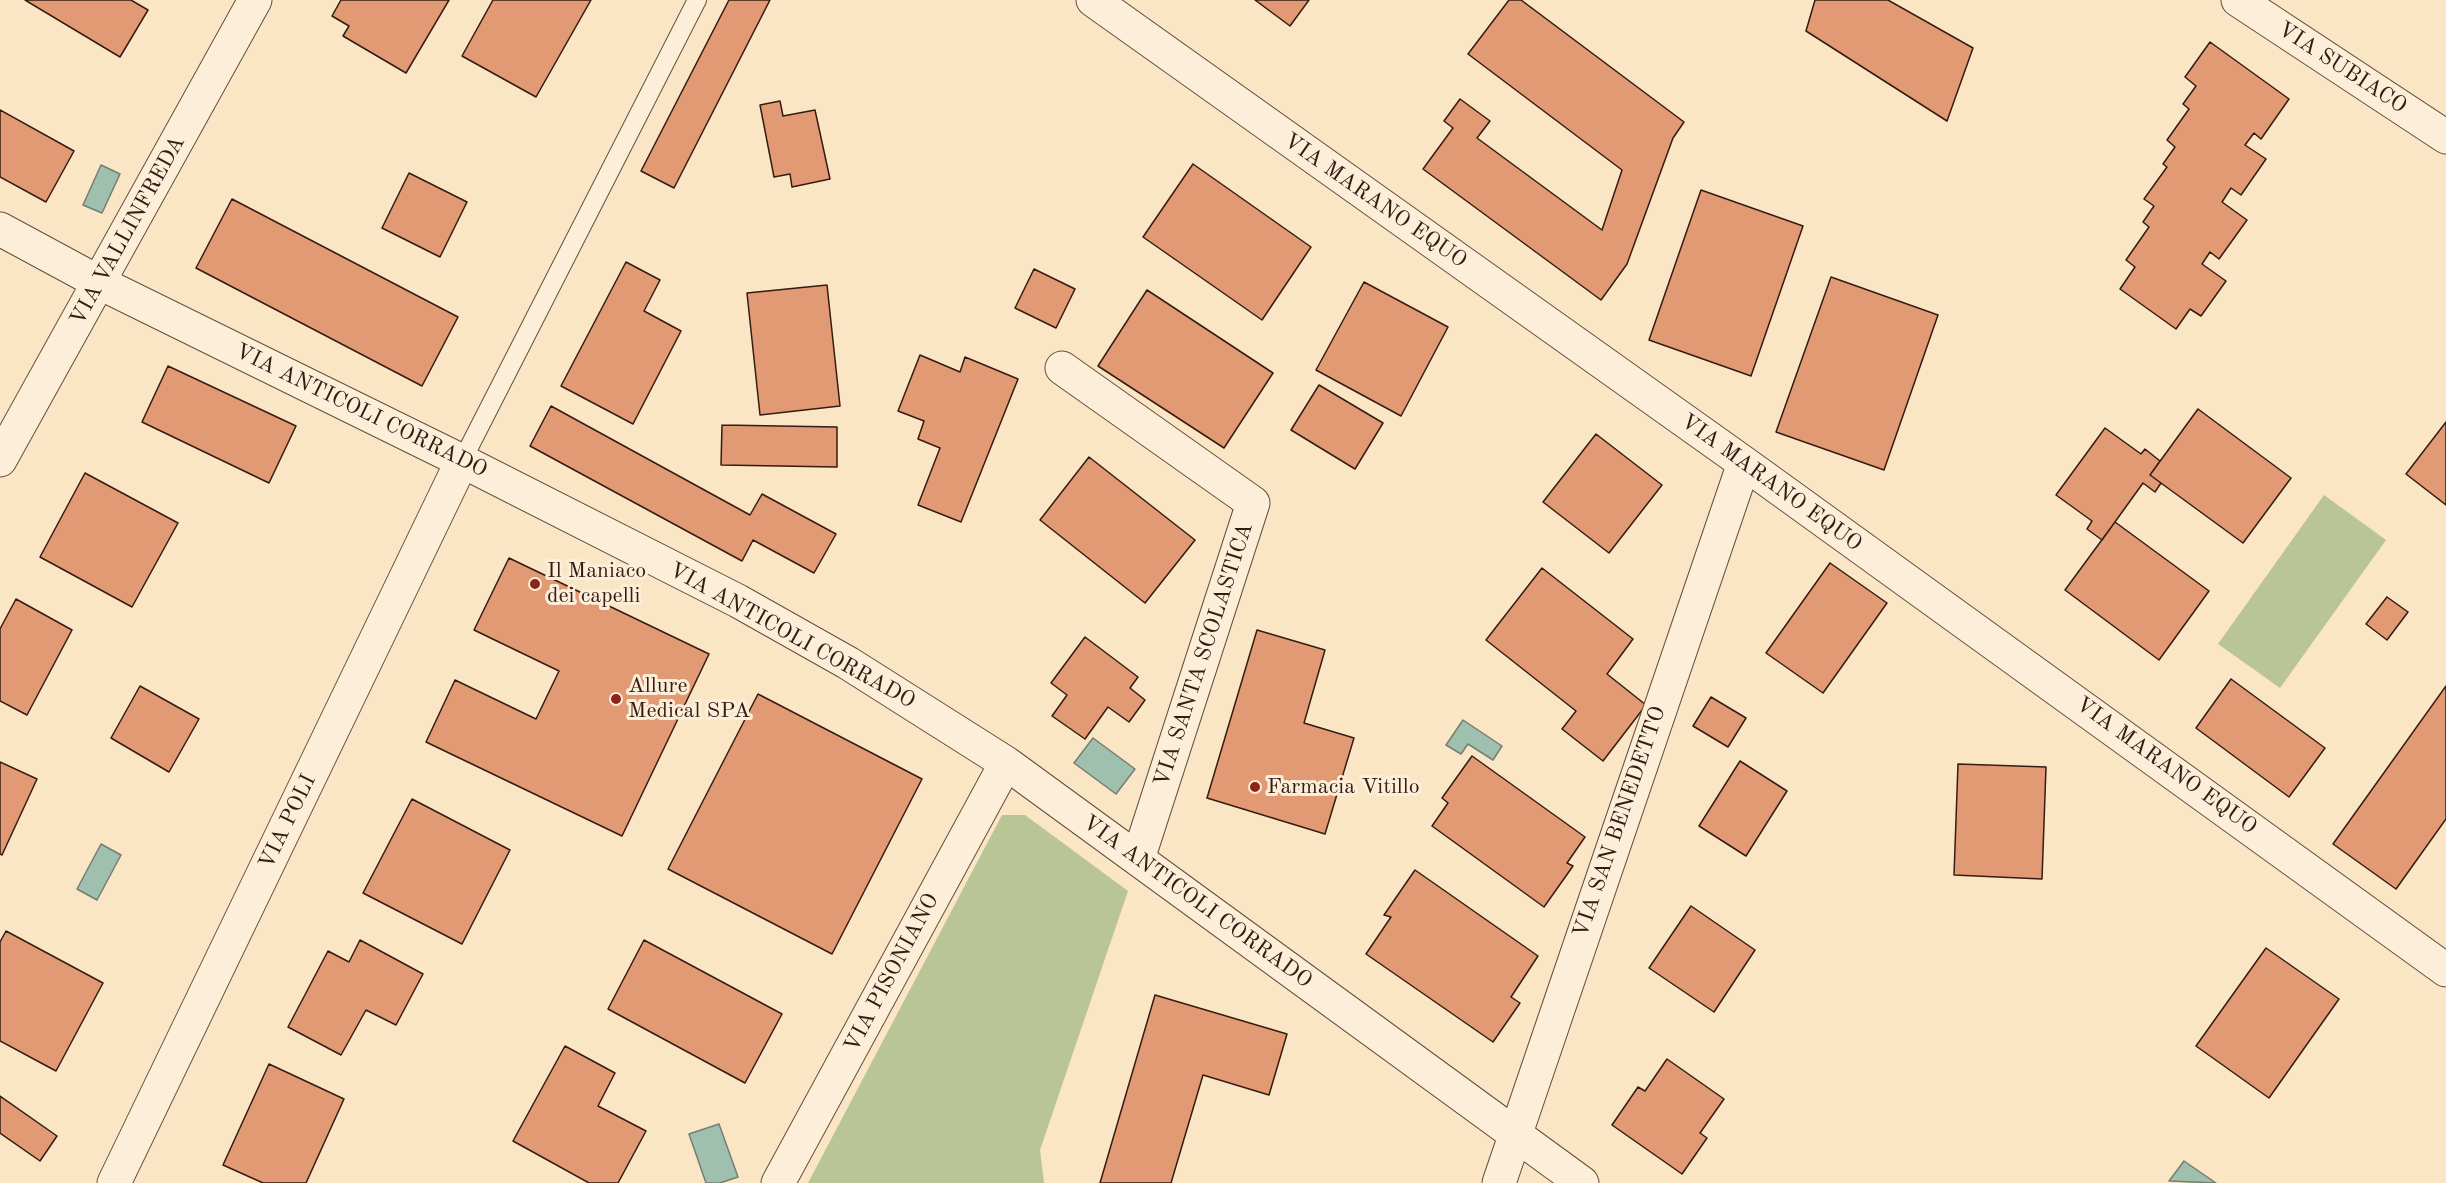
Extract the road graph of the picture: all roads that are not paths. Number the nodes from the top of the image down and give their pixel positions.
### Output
1 (255, 0) edge
2 (698, 0) edge
3 (1093, 0) edge
4 (2238, 0) edge
5 (2446, 137) edge
6 (0, 229) edge
7 (100, 283) junction
8 (1062, 368) dead end
9 (0, 460) edge
10 (462, 461) junction
11 (1744, 463) junction
12 (1006, 763) junction
13 (1138, 859) junction
14 (2446, 970) edge
15 (1514, 1133) junction
16 (114, 1183) edge
17 (778, 1183) edge
18 (1499, 1183) edge
19 (1582, 1183) edge

1 - 7 street, VIA VALLINFREDA
2 - 10 lane
3 - 11 street, VIA MARANO EQUO
4 - 5 street, VIA SUBIACO
6 - 7 street, VIA ANTICOLI CORRADO
7 - 9 street, VIA VALLINFREDA
7 - 10 street, VIA ANTICOLI CORRADO
8 - 13 street, VIA SANTA SCOLASTICA
10 - 12 street, VIA ANTICOLI CORRADO
10 - 16 street, VIA POLI
11 - 14 street, VIA MARANO EQUO
11 - 15 street, VIA SAN BENEDETTO
12 - 13 street, VIA ANTICOLI CORRADO
12 - 17 street, VIA PISONIANO
13 - 15 street, VIA ANTICOLI CORRADO
15 - 18 street, VIA SAN BENEDETTO
15 - 19 street, VIA ANTICOLI CORRADO

